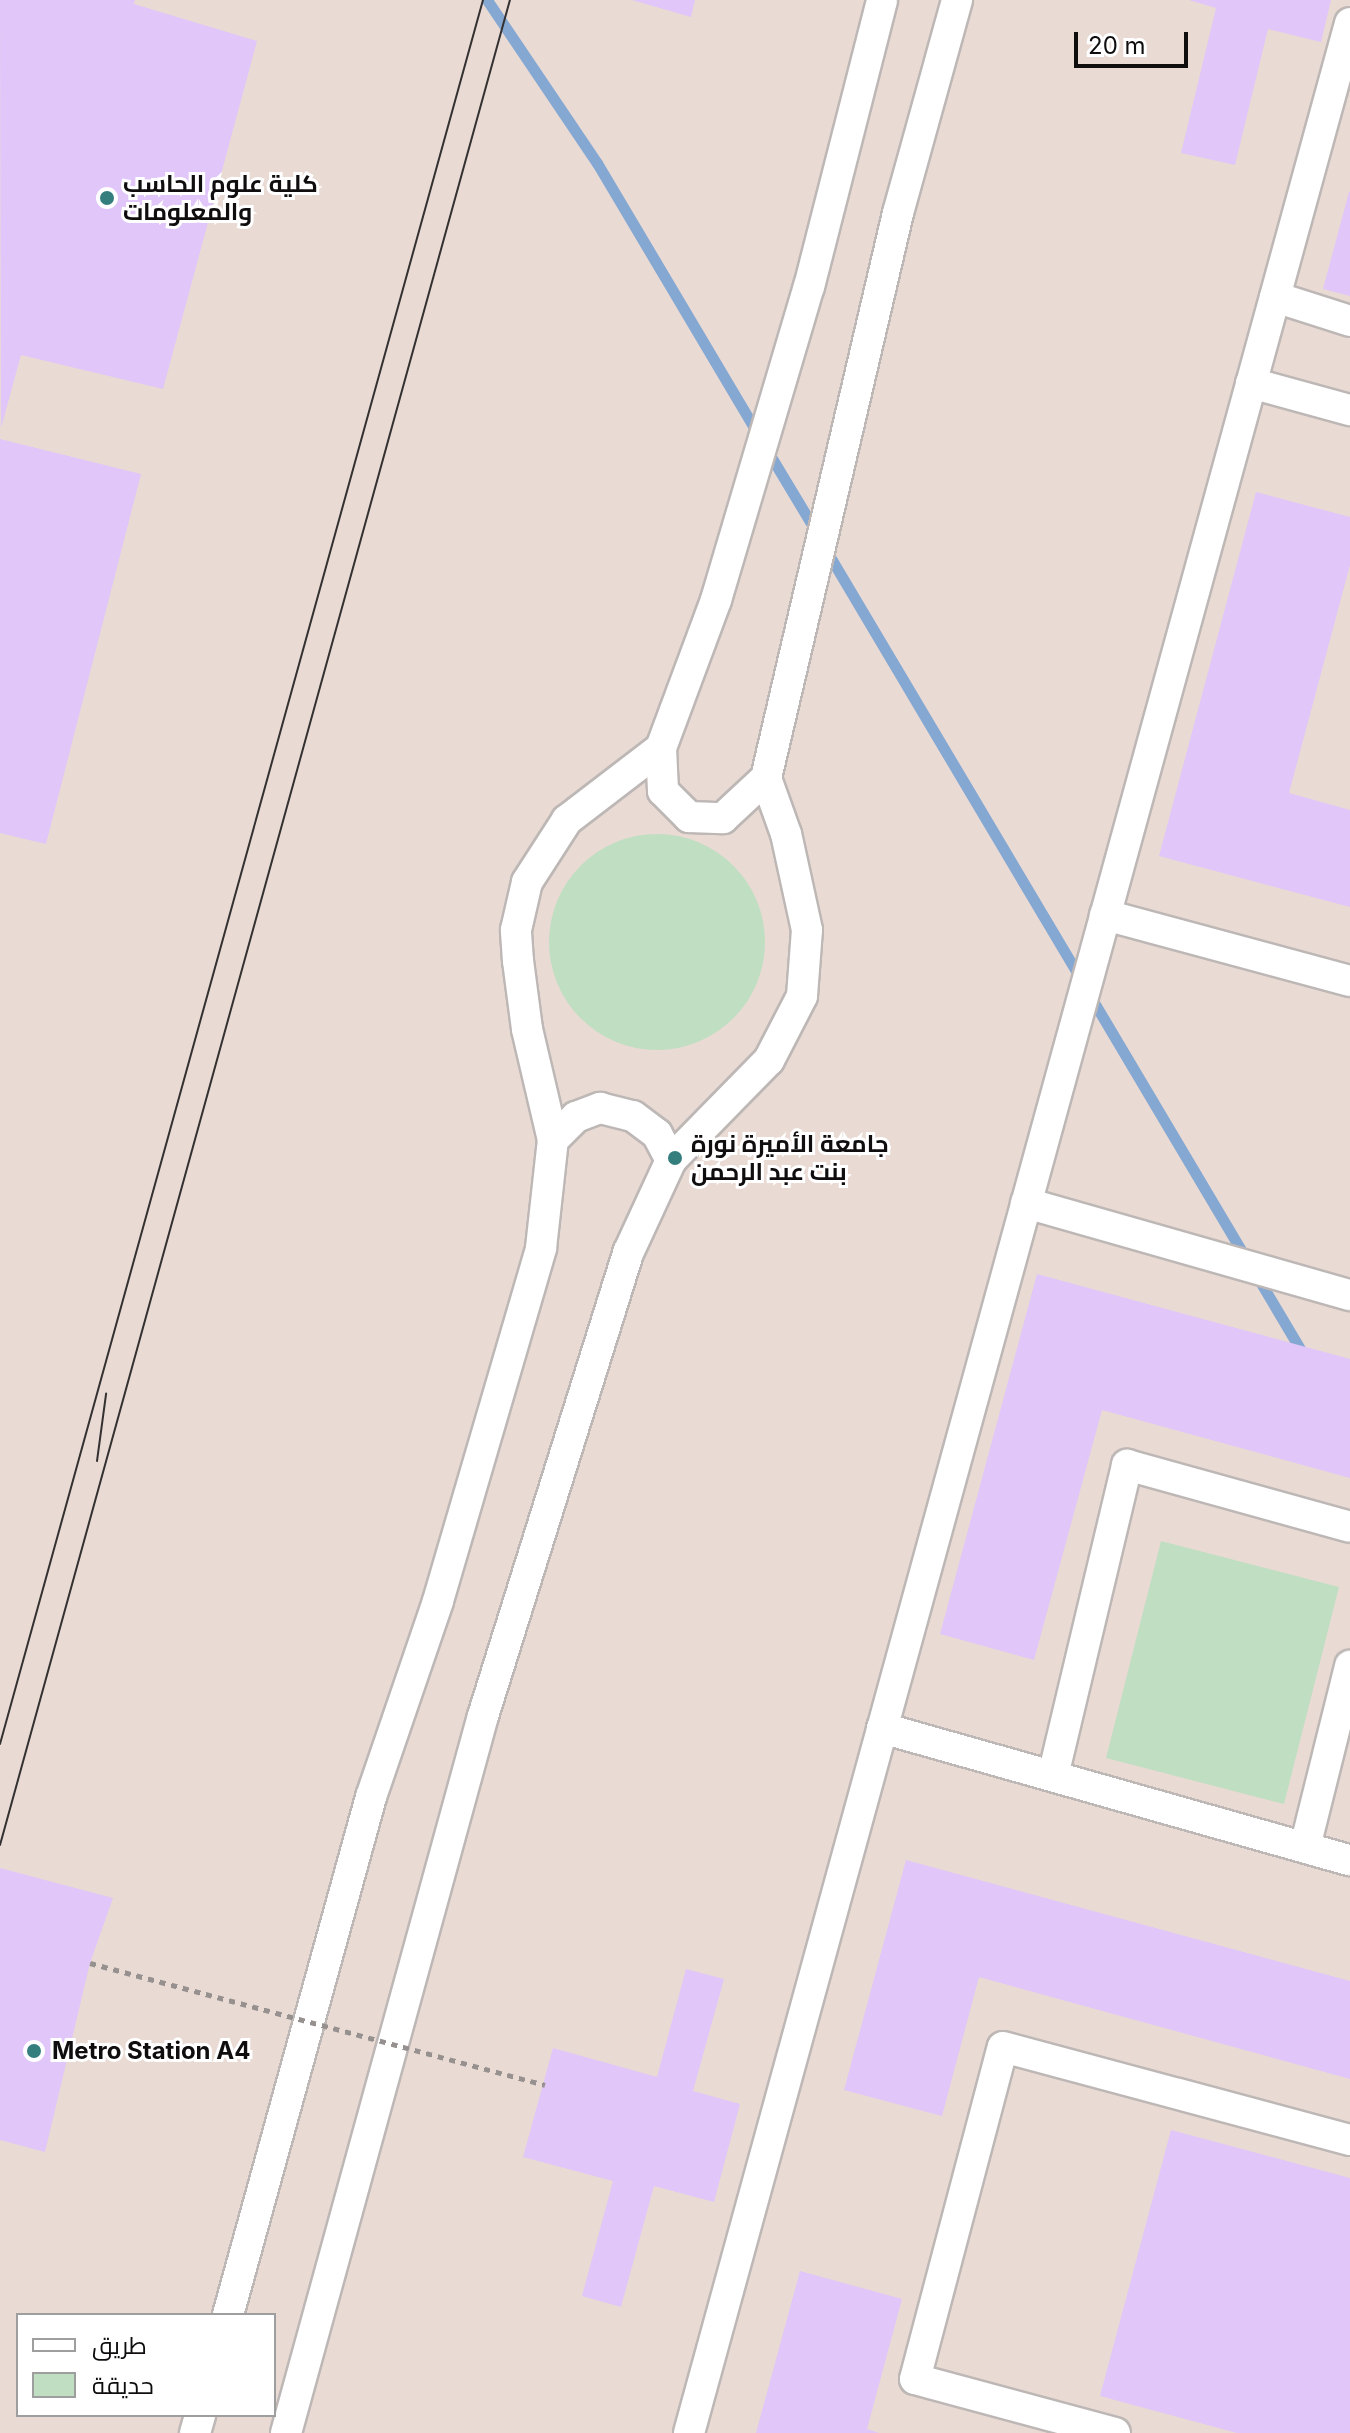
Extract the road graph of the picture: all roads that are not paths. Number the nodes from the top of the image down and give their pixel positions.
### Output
1 (882, 0) edge
2 (957, 0) edge
3 (1350, 23) edge
4 (1275, 297) junction
5 (1350, 321) edge
6 (1251, 383) junction
7 (1350, 410) edge
8 (661, 748) junction
9 (766, 778) junction
10 (1105, 915) junction
11 (1350, 981) edge
12 (553, 1140) junction
13 (671, 1160) junction
14 (1026, 1203) junction
15 (1350, 1295) edge
16 (1350, 1527) edge
17 (1350, 1666) edge
18 (882, 1728) junction
19 (1053, 1776) junction
20 (1305, 1847) junction
21 (1350, 1860) edge
22 (1350, 2140) edge
23 (229, 2313) edge
24 (286, 2433) edge
25 (689, 2433) edge
26 (1115, 2433) edge

1 - 8 street
2 - 9 street
3 - 4 street
4 - 5 street
4 - 6 street
6 - 7 street
6 - 10 street
8 - 9 street
8 - 12 street
9 - 13 street
10 - 11 street
10 - 14 street
12 - 13 street
12 - 23 street
13 - 24 street
14 - 15 street
14 - 18 street
16 - 19 street
17 - 20 street
18 - 19 street
18 - 25 street
19 - 20 street
20 - 21 street
22 - 26 street

